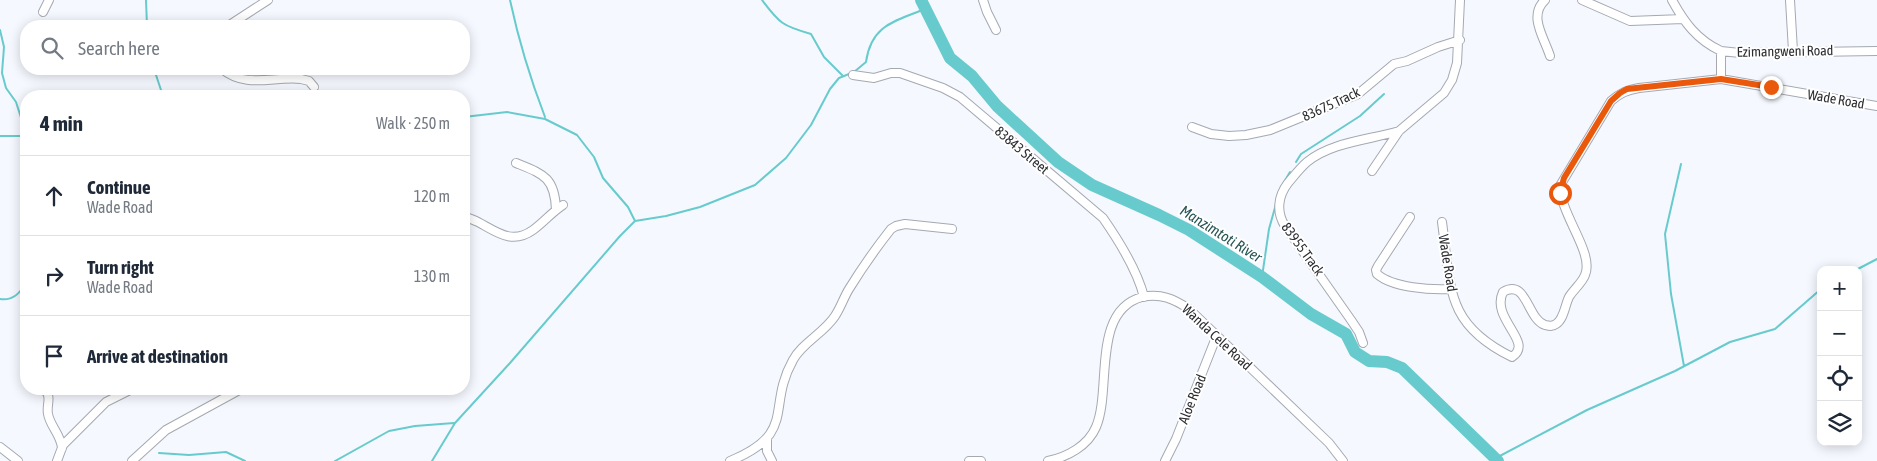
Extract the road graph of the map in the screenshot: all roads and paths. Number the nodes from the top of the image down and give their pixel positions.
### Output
1 (49, 0) edge
2 (268, 0) edge
3 (984, 0) edge
4 (1460, 0) edge
5 (1545, 0) edge
6 (1582, 0) edge
7 (1672, 0) edge
8 (1790, 0) edge
9 (43, 12) dead end
10 (237, 20) edge
11 (1683, 20) junction
12 (996, 30) dead end
13 (1460, 40) junction
14 (1721, 51) junction
15 (1793, 51) junction
16 (1877, 51) edge
17 (1550, 56) dead end
18 (231, 75) edge
19 (853, 75) dead end
20 (1721, 79) junction
21 (314, 86) dead end
22 (1877, 106) edge
23 (1192, 127) dead end
24 (1399, 131) junction
25 (516, 163) dead end
26 (1372, 171) dead end
27 (563, 205) dead end
28 (556, 210) junction
29 (1410, 216) dead end
30 (470, 219) edge
31 (1442, 222) dead end
32 (952, 229) dead end
33 (1451, 288) junction
34 (1144, 297) junction
35 (1217, 335) junction
36 (1363, 343) dead end
37 (48, 395) edge
38 (121, 395) edge
39 (230, 395) edge
40 (767, 438) junction
41 (0, 447) edge
42 (61, 450) junction
43 (18, 461) edge
44 (57, 461) edge
45 (63, 461) edge
46 (132, 461) edge
47 (730, 461) edge
48 (772, 461) edge
49 (969, 461) edge
50 (981, 461) edge
51 (1048, 461) edge
52 (1165, 461) edge
53 (1343, 461) edge

1 - 9 street
2 - 10 street
3 - 12 street
4 - 13 street
5 - 17 street
6 - 11 street
7 - 11 street
8 - 15 street
11 - 14 street
13 - 23 street, 83675 Track
13 - 24 street
14 - 15 street, Ezimangweni Road
14 - 20 street, Ezimangweni Road
15 - 16 street, Ezimangweni Road
18 - 21 street
19 - 34 street, 83843 Street
20 - 22 street, Wade Road
20 - 33 street, Wade Road
24 - 26 street
24 - 36 street, 83955 Track
25 - 28 street
27 - 28 street
28 - 30 street
29 - 33 street
31 - 33 street, Wade Road
32 - 40 street
34 - 35 street, Wanda Cele Road
34 - 51 street
35 - 52 street, Aloe Road
35 - 53 street, Wanda Cele Road
37 - 42 street
38 - 42 street
39 - 46 street
40 - 47 street
40 - 48 street
41 - 43 street
42 - 44 street
42 - 45 street
49 - 50 street

